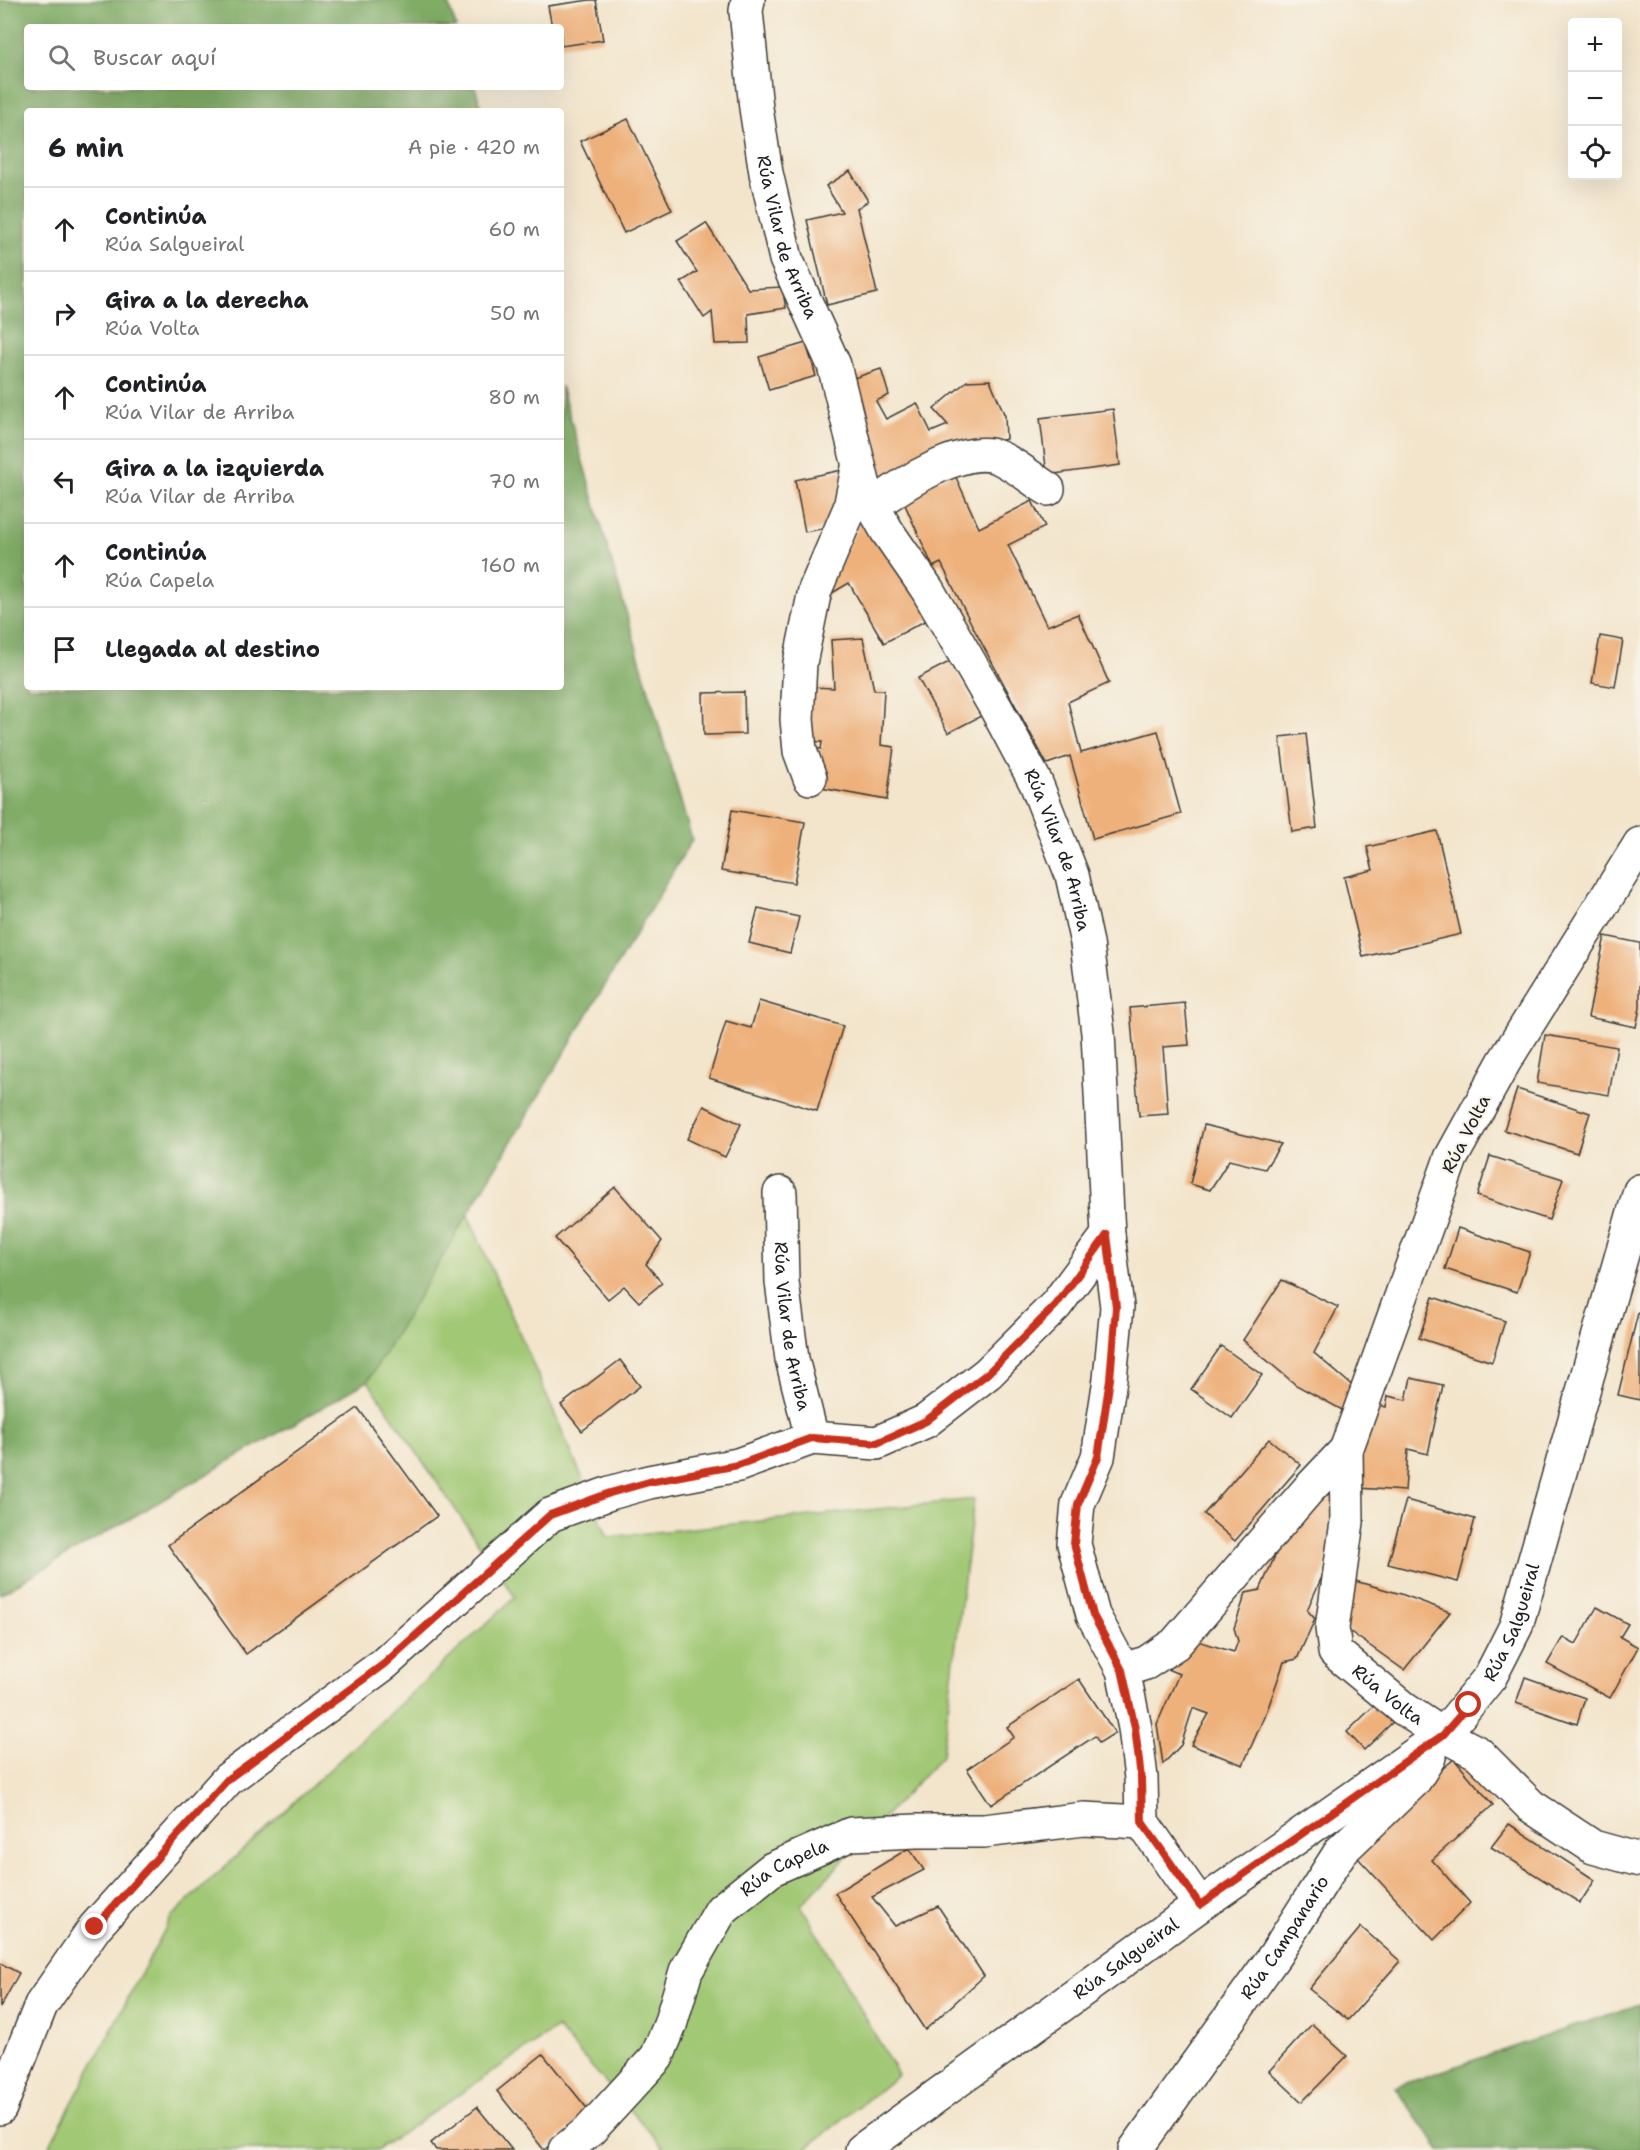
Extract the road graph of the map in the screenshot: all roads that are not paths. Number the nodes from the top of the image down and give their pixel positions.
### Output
1 (747, 0) edge
2 (858, 467) junction
3 (1048, 489) dead end
4 (873, 506) junction
5 (810, 778) dead end
6 (1640, 844) edge
7 (1640, 1191) edge
8 (780, 1193) dead end
9 (1107, 1235) junction
10 (812, 1438) junction
11 (1346, 1450) junction
12 (1122, 1670) junction
13 (1443, 1735) junction
14 (1142, 1822) junction
15 (1640, 1860) edge
16 (1200, 1905) junction
17 (0, 2108) edge
18 (565, 2150) edge
19 (862, 2150) edge
20 (1135, 2150) edge

1 - 2 street, Rúa Vilar de Arriba
2 - 4 street, Rúa Vilar de Arriba
2 - 5 street, Rúa Vilar de Arriba
3 - 4 street
4 - 9 street, Rúa Vilar de Arriba
6 - 11 street, Rúa Volta
7 - 13 street, Rúa Salgueiral
8 - 10 street, Rúa Vilar de Arriba
9 - 10 street
9 - 12 street, Rúa Vilar de Arriba
10 - 17 street
11 - 12 street, Rúa Volta
11 - 13 street, Rúa Volta
12 - 14 street
13 - 15 street, Rúa Volta
13 - 16 street, Rúa Salgueiral
13 - 20 street, Rúa Campanario
14 - 16 street
14 - 18 street, Rúa Capela
16 - 19 street, Rúa Salgueiral

